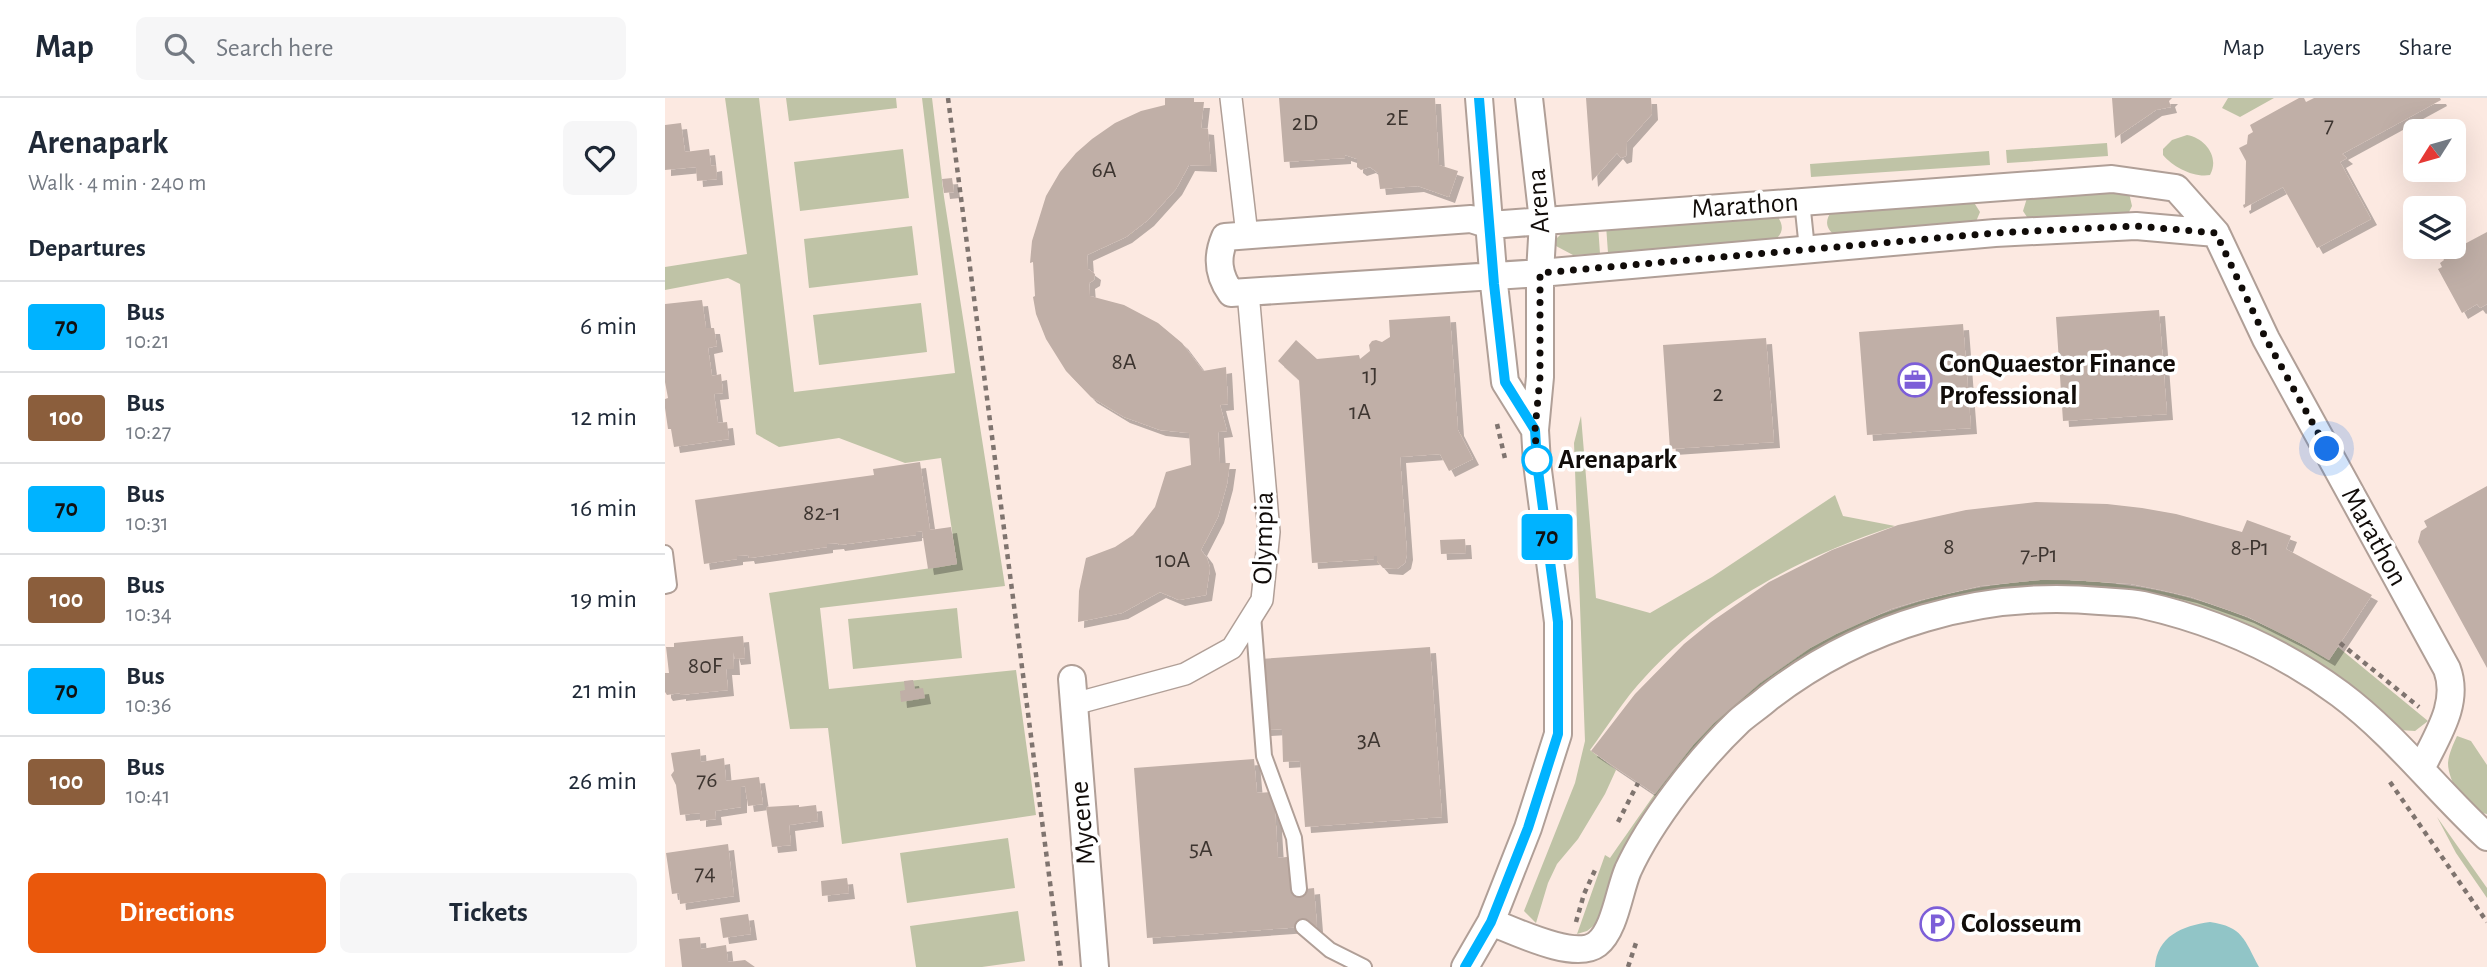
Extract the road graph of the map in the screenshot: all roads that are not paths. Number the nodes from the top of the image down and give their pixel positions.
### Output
1 (1231, 98) edge
2 (1479, 98) edge
3 (1529, 98) edge
4 (2000, 187) junction
5 (1802, 201) junction
6 (1543, 221) junction
7 (1490, 225) junction
8 (1995, 233) junction
9 (2216, 233) junction
10 (1247, 236) junction
11 (1807, 249) junction
12 (1540, 273) junction
13 (1493, 276) junction
14 (1248, 292) junction
15 (1535, 430) junction
16 (665, 554) edge
17 (665, 586) edge
18 (1253, 615) junction
19 (1073, 692) joint
20 (2421, 769) junction
21 (2487, 837) edge
22 (1299, 889) dead end
23 (1491, 922) junction
24 (1303, 927) dead end
25 (1095, 967) edge
26 (1364, 967) edge
27 (1465, 967) edge

1 - 10 street
2 - 7 street, Arena
3 - 6 street, Arena
4 - 5 street, Marathon
4 - 8 street
4 - 9 street, Marathon
5 - 6 street, Marathon
5 - 11 lane
6 - 7 street, Marathon
6 - 12 street, Arena
7 - 10 street
7 - 13 street, Arena
8 - 9 street, Marathon
8 - 11 street, Marathon
9 - 20 street, Marathon
10 - 14 street
11 - 12 street, Marathon
12 - 13 street, Marathon
12 - 15 street, Arena
13 - 14 street
13 - 15 street, Arena
14 - 18 street, Olympia
15 - 23 street, Arena
16 - 17 lane
18 - 19 street, Olympia
18 - 22 lane
19 - 25 street, Mycene
20 - 21 street
20 - 23 street
23 - 27 street, Arena
24 - 26 lane

